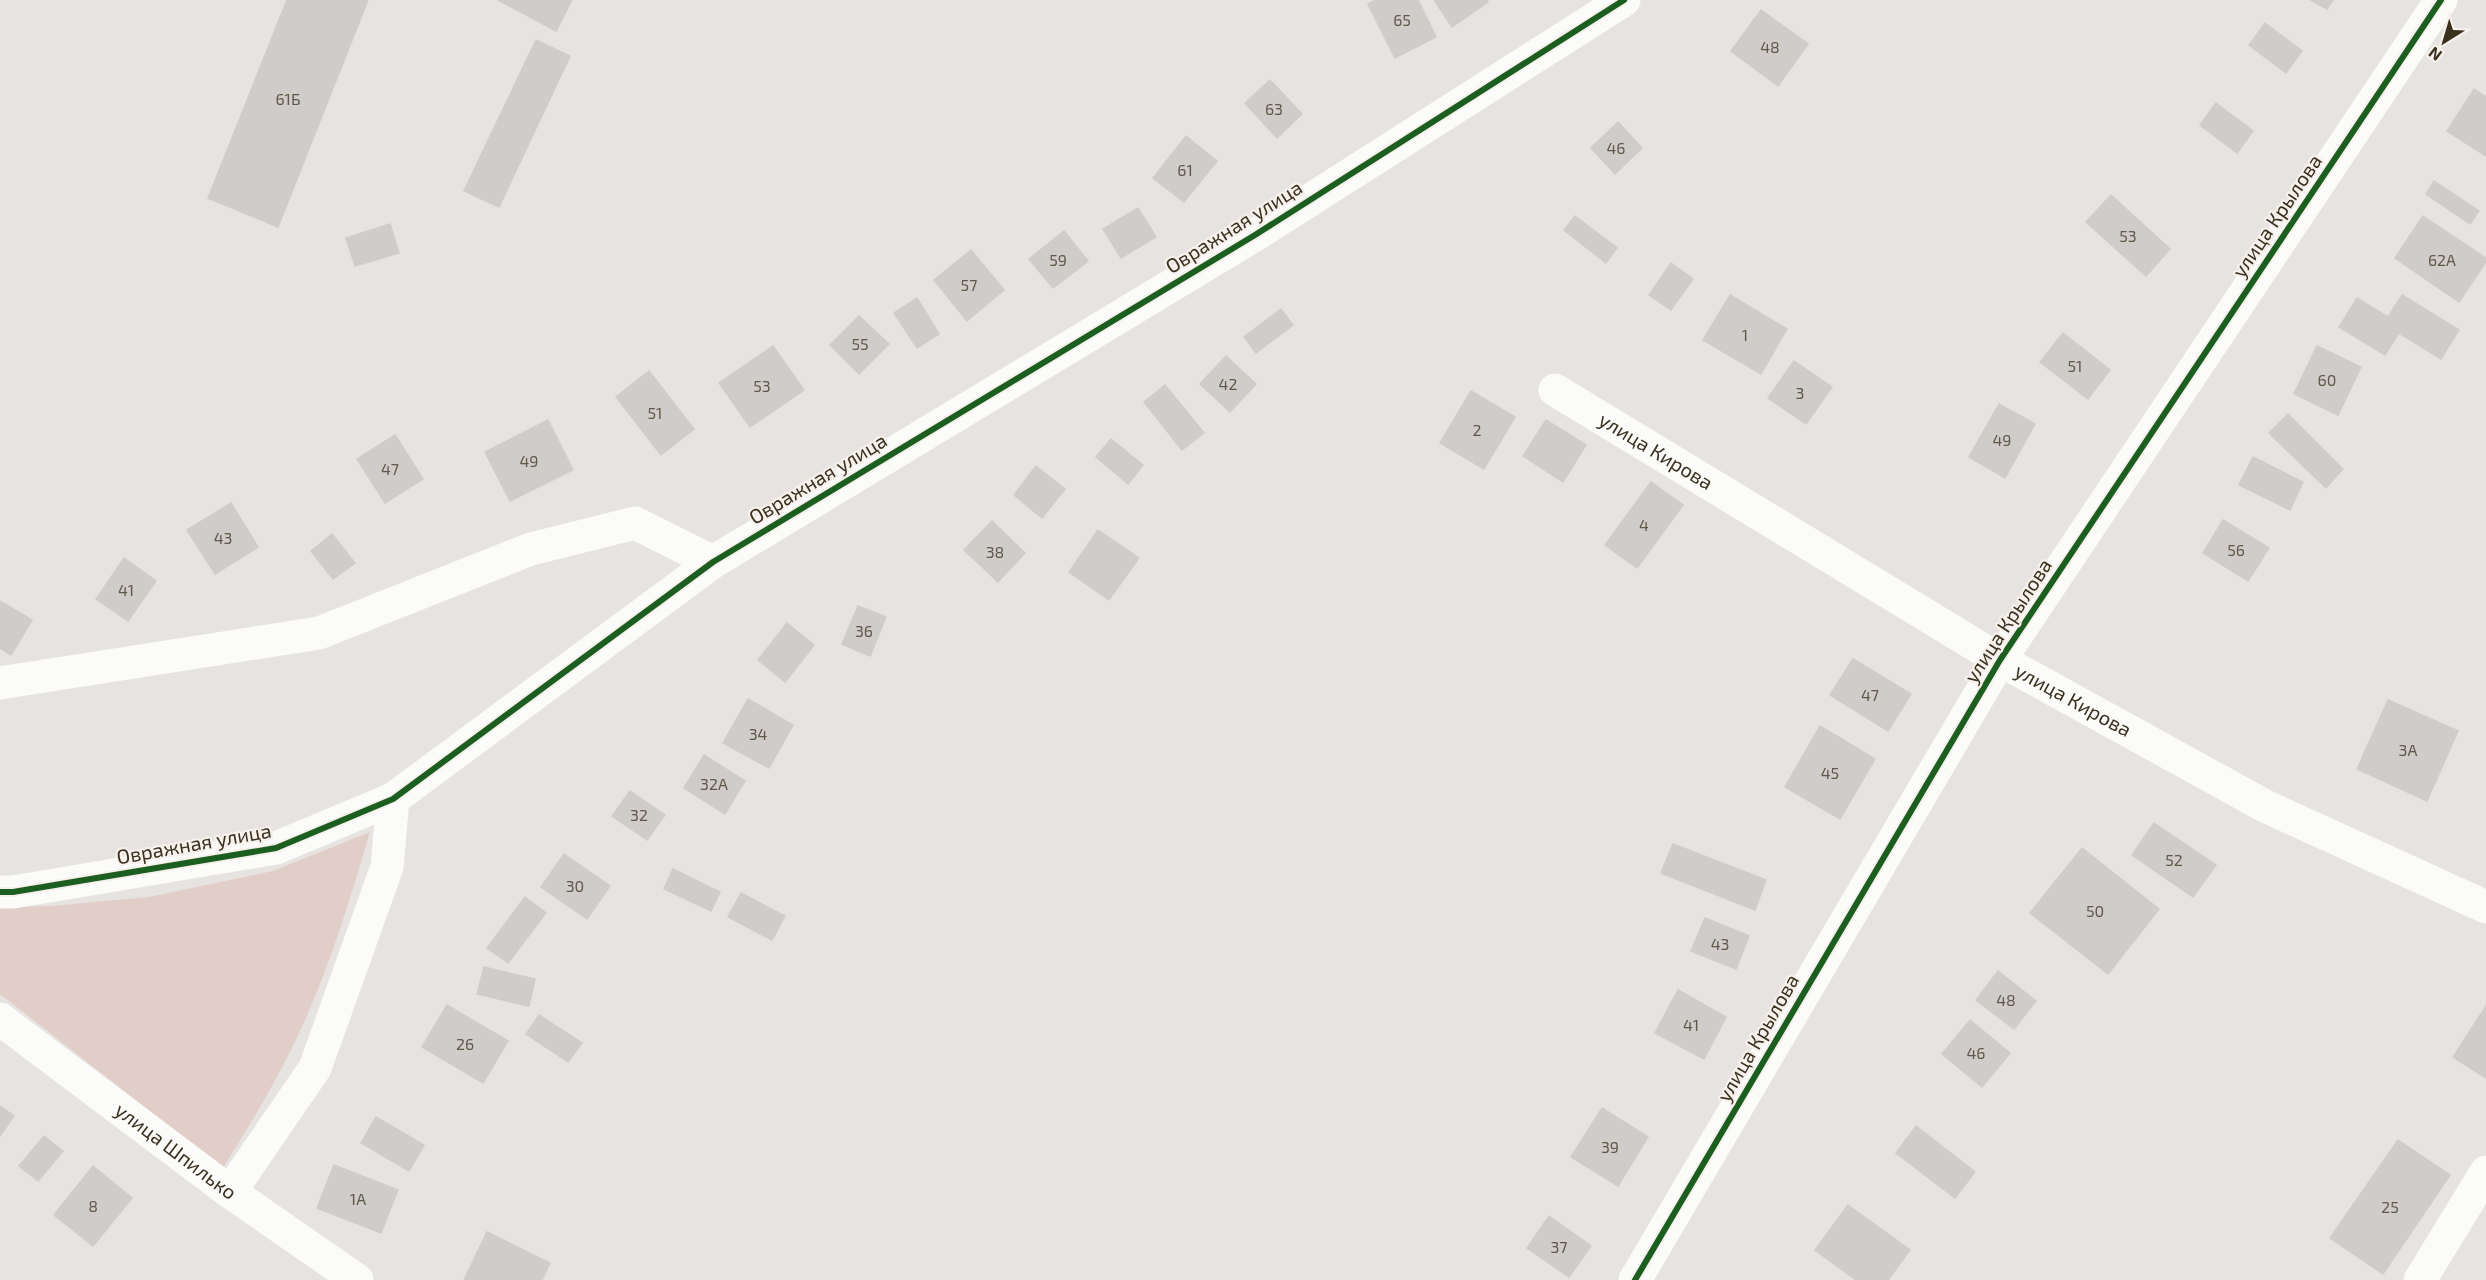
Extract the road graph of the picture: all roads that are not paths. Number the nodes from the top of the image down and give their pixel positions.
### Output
1 (1624, 0) edge
2 (2441, 0) edge
3 (1555, 390) dead end
4 (713, 561) junction
5 (2000, 660) junction
6 (0, 682) edge
7 (393, 800) junction
8 (0, 892) edge
9 (2486, 907) edge
10 (0, 1019) edge
11 (2486, 1172) edge
12 (230, 1192) junction
13 (357, 1280) edge
14 (1635, 1280) edge
15 (2420, 1280) edge

1 - 4 street, Овражная улица
2 - 5 street, улица Крылова
3 - 5 street, улица Кирова
4 - 6 street
4 - 7 street, Овражная улица
5 - 9 street, улица Кирова
5 - 14 street, улица Крылова
7 - 8 street, Овражная улица
7 - 12 street
10 - 12 street, улица Шпилько
11 - 15 street
12 - 13 street, улица Шпилько

